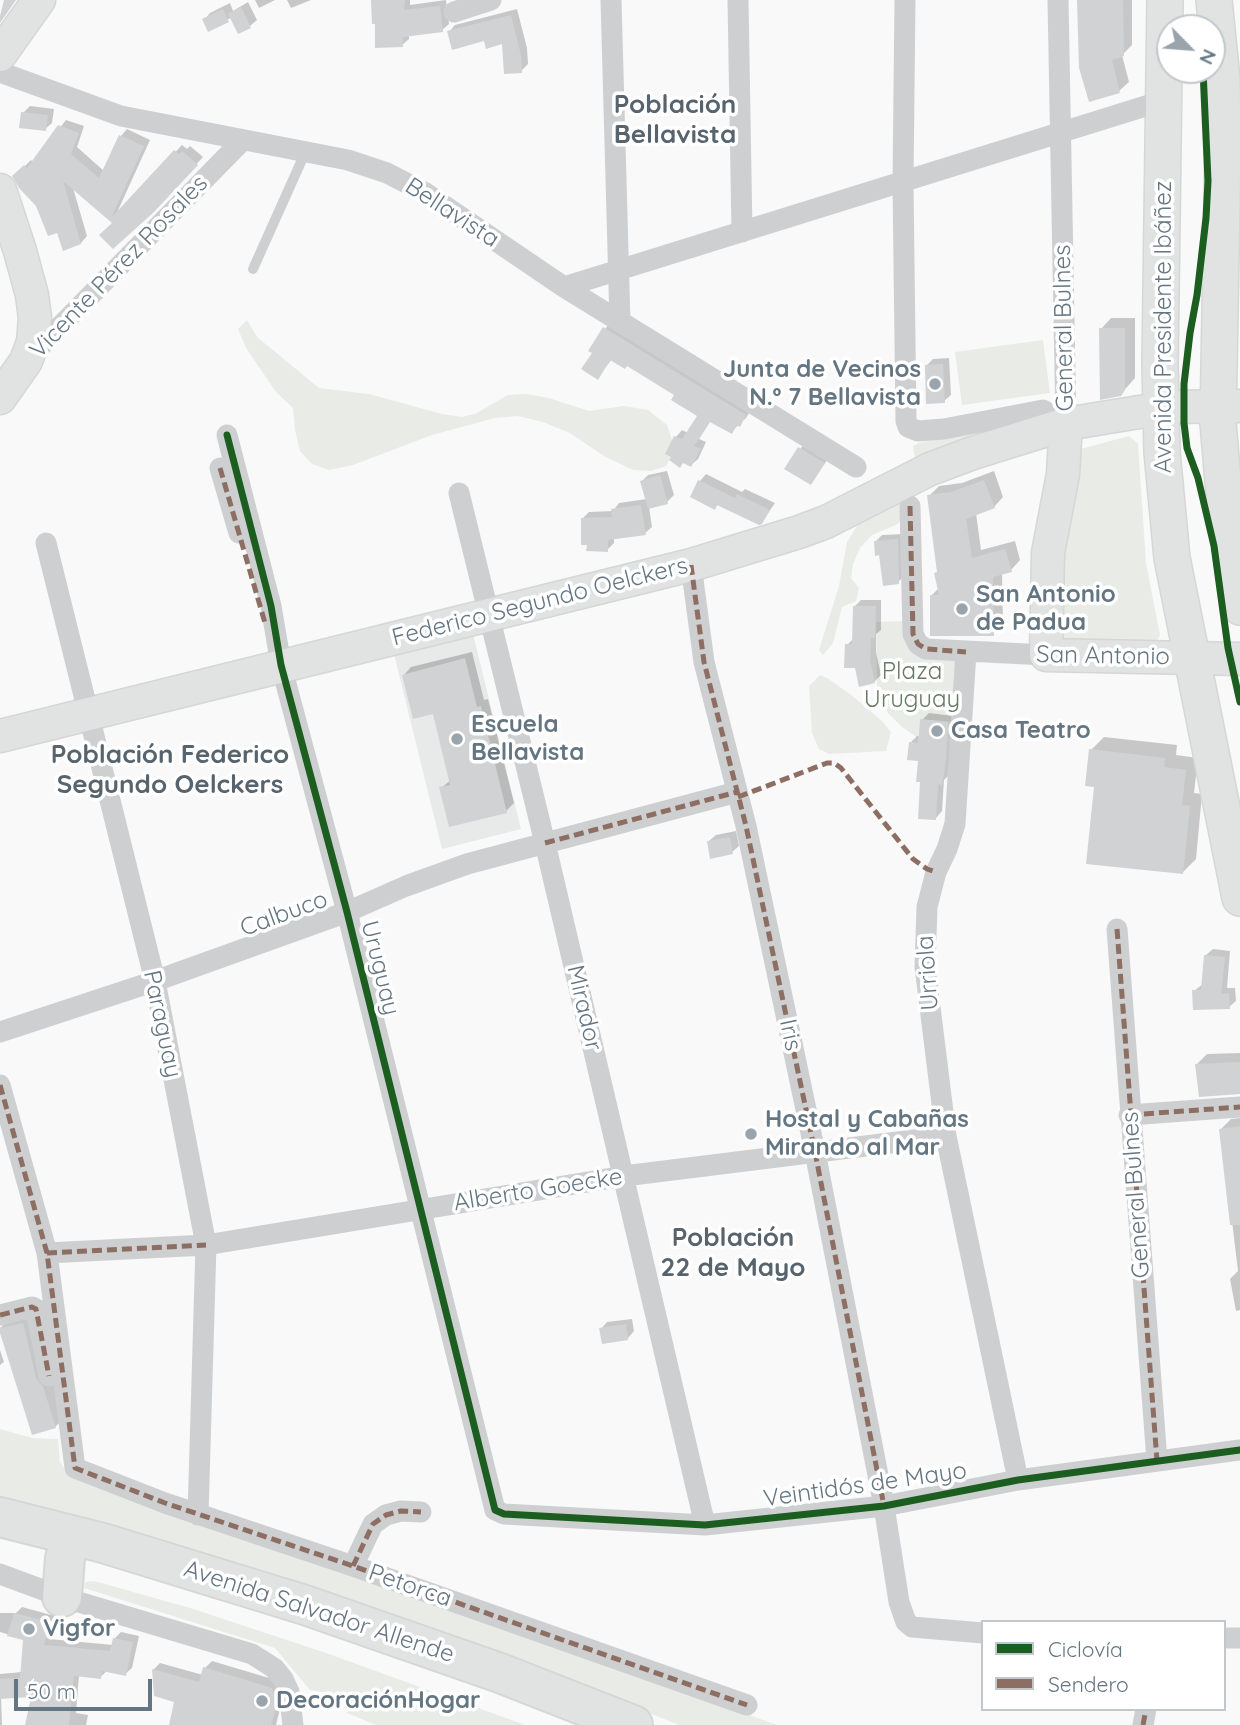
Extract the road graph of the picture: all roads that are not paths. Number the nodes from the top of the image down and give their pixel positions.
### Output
1 (39, 0) edge
2 (491, 0) edge
3 (611, 0) edge
4 (738, 0) edge
5 (905, 0) edge
6 (1058, 0) edge
7 (1165, 0) edge
8 (1214, 0) edge
9 (454, 12) dead end
10 (0, 55) edge
11 (0, 72) edge
12 (1165, 100) junction
13 (1059, 133) junction
14 (242, 141) junction
15 (305, 153) junction
16 (903, 182) junction
17 (2, 199) edge
18 (742, 232) junction
19 (253, 269) dead end
20 (618, 270) junction
21 (564, 287) junction
22 (620, 322) junction
23 (26, 360) junction
24 (0, 384) edge
25 (0, 398) edge
26 (1229, 406) edge
27 (1160, 408) junction
28 (1066, 424) junction
29 (227, 435) dead end
30 (856, 467) dead end
31 (220, 468) dead end
32 (459, 493) dead end
33 (910, 506) dead end
34 (46, 543) dead end
35 (691, 565) junction
36 (1240, 607) edge
37 (489, 614) junction
38 (967, 652) junction
39 (1046, 655) junction
40 (1191, 658) junction
41 (1240, 659) edge
42 (281, 665) junction
43 (88, 715) junction
44 (0, 736) edge
45 (737, 792) junction
46 (545, 843) junction
47 (1240, 898) edge
48 (347, 912) junction
49 (1117, 929) dead end
50 (155, 981) junction
51 (0, 1031) edge
52 (0, 1085) edge
53 (1240, 1107) edge
54 (1129, 1115) junction
55 (946, 1136) junction
56 (815, 1153) junction
57 (624, 1176) junction
58 (419, 1208) junction
59 (206, 1245) junction
60 (47, 1253) junction
61 (0, 1315) edge
62 (49, 1376) dead end
63 (1240, 1450) edge
64 (1157, 1461) junction
65 (1018, 1480) junction
66 (884, 1506) junction
67 (495, 1510) joint
68 (421, 1512) dead end
69 (198, 1514) junction
70 (0, 1517) edge
71 (705, 1525) junction
72 (0, 1541) edge
73 (65, 1558) junction
74 (353, 1566) junction
75 (0, 1574) edge
76 (62, 1597) junction
77 (981, 1633) edge
78 (747, 1705) dead end
79 (293, 1725) edge
80 (575, 1725) edge
81 (633, 1725) edge

1 - 10 main road
2 - 9 street
3 - 20 street
4 - 18 street
5 - 16 street
6 - 13 street, General Bulnes
7 - 12 main road, Avenida Presidente Ibáñez
8 - 26 main road
11 - 14 street, Bellavista
12 - 13 street
12 - 27 main road, Avenida Presidente Ibáñez
13 - 16 street
13 - 28 street, General Bulnes
14 - 15 street, Bellavista
14 - 23 street, Vicente Pérez Rosales
15 - 19 lane
15 - 21 street, Bellavista
16 - 18 street
16 - 28 street
17 - 23 main road
18 - 20 street
20 - 21 street
20 - 22 street
21 - 22 street, Bellavista
22 - 30 street, Bellavista
23 - 24 street
23 - 25 main road, Vicente Pérez Rosales
26 - 27 main road, Federico Segundo Oelckers
26 - 36 main road
27 - 28 main road, Federico Segundo Oelckers
27 - 40 main road, Avenida Presidente Ibáñez
28 - 35 main road, Federico Segundo Oelckers
28 - 39 main road, General Bulnes
29 - 42 street, Uruguay
31 - 42 street, Uruguay
32 - 37 street, Mirador
33 - 38 street
34 - 43 street, Paraguay
35 - 37 main road, Federico Segundo Oelckers
35 - 45 street, Iris
37 - 42 main road, Federico Segundo Oelckers
37 - 46 street, Mirador
38 - 39 street, San Antonio
38 - 55 street, Urriola
39 - 40 main road, San Antonio
40 - 41 main road, San Antonio
40 - 47 main road, Avenida Presidente Ibáñez
42 - 43 main road, Federico Segundo Oelckers
42 - 48 street, Uruguay
43 - 44 main road, Federico Segundo Oelckers
43 - 50 street, Paraguay
45 - 46 street, Calbuco
45 - 56 street, Iris
46 - 48 street, Calbuco
46 - 57 street, Mirador
48 - 50 street, Calbuco
48 - 58 street, Uruguay
49 - 54 street, General Bulnes
50 - 51 street, Calbuco
50 - 59 street, Paraguay
52 - 60 street
53 - 54 street
54 - 64 street, General Bulnes
55 - 56 street, Alberto Goecke
55 - 65 street, Urriola
56 - 57 street, Alberto Goecke
56 - 66 street, Iris
57 - 58 street, Alberto Goecke
57 - 71 street, Mirador
58 - 59 street, Alberto Goecke
58 - 67 street, Uruguay
59 - 60 street, Alberto Goecke
59 - 69 street, Paraguay
60 - 69 street, Petorca
61 - 62 street
63 - 64 street, Veintidós de Mayo
64 - 65 street, Veintidós de Mayo
65 - 66 street, Veintidós de Mayo
66 - 71 street, Veintidós de Mayo
66 - 77 street, Iris
67 - 71 street, Veintidós de Mayo
68 - 74 street
69 - 74 street, Petorca
70 - 81 highway, Avenida Salvador Allende
72 - 73 highway, Avenida Salvador Allende
73 - 76 highway
73 - 80 highway, Avenida Salvador Allende
74 - 78 street, Petorca
75 - 76 street
76 - 79 street

